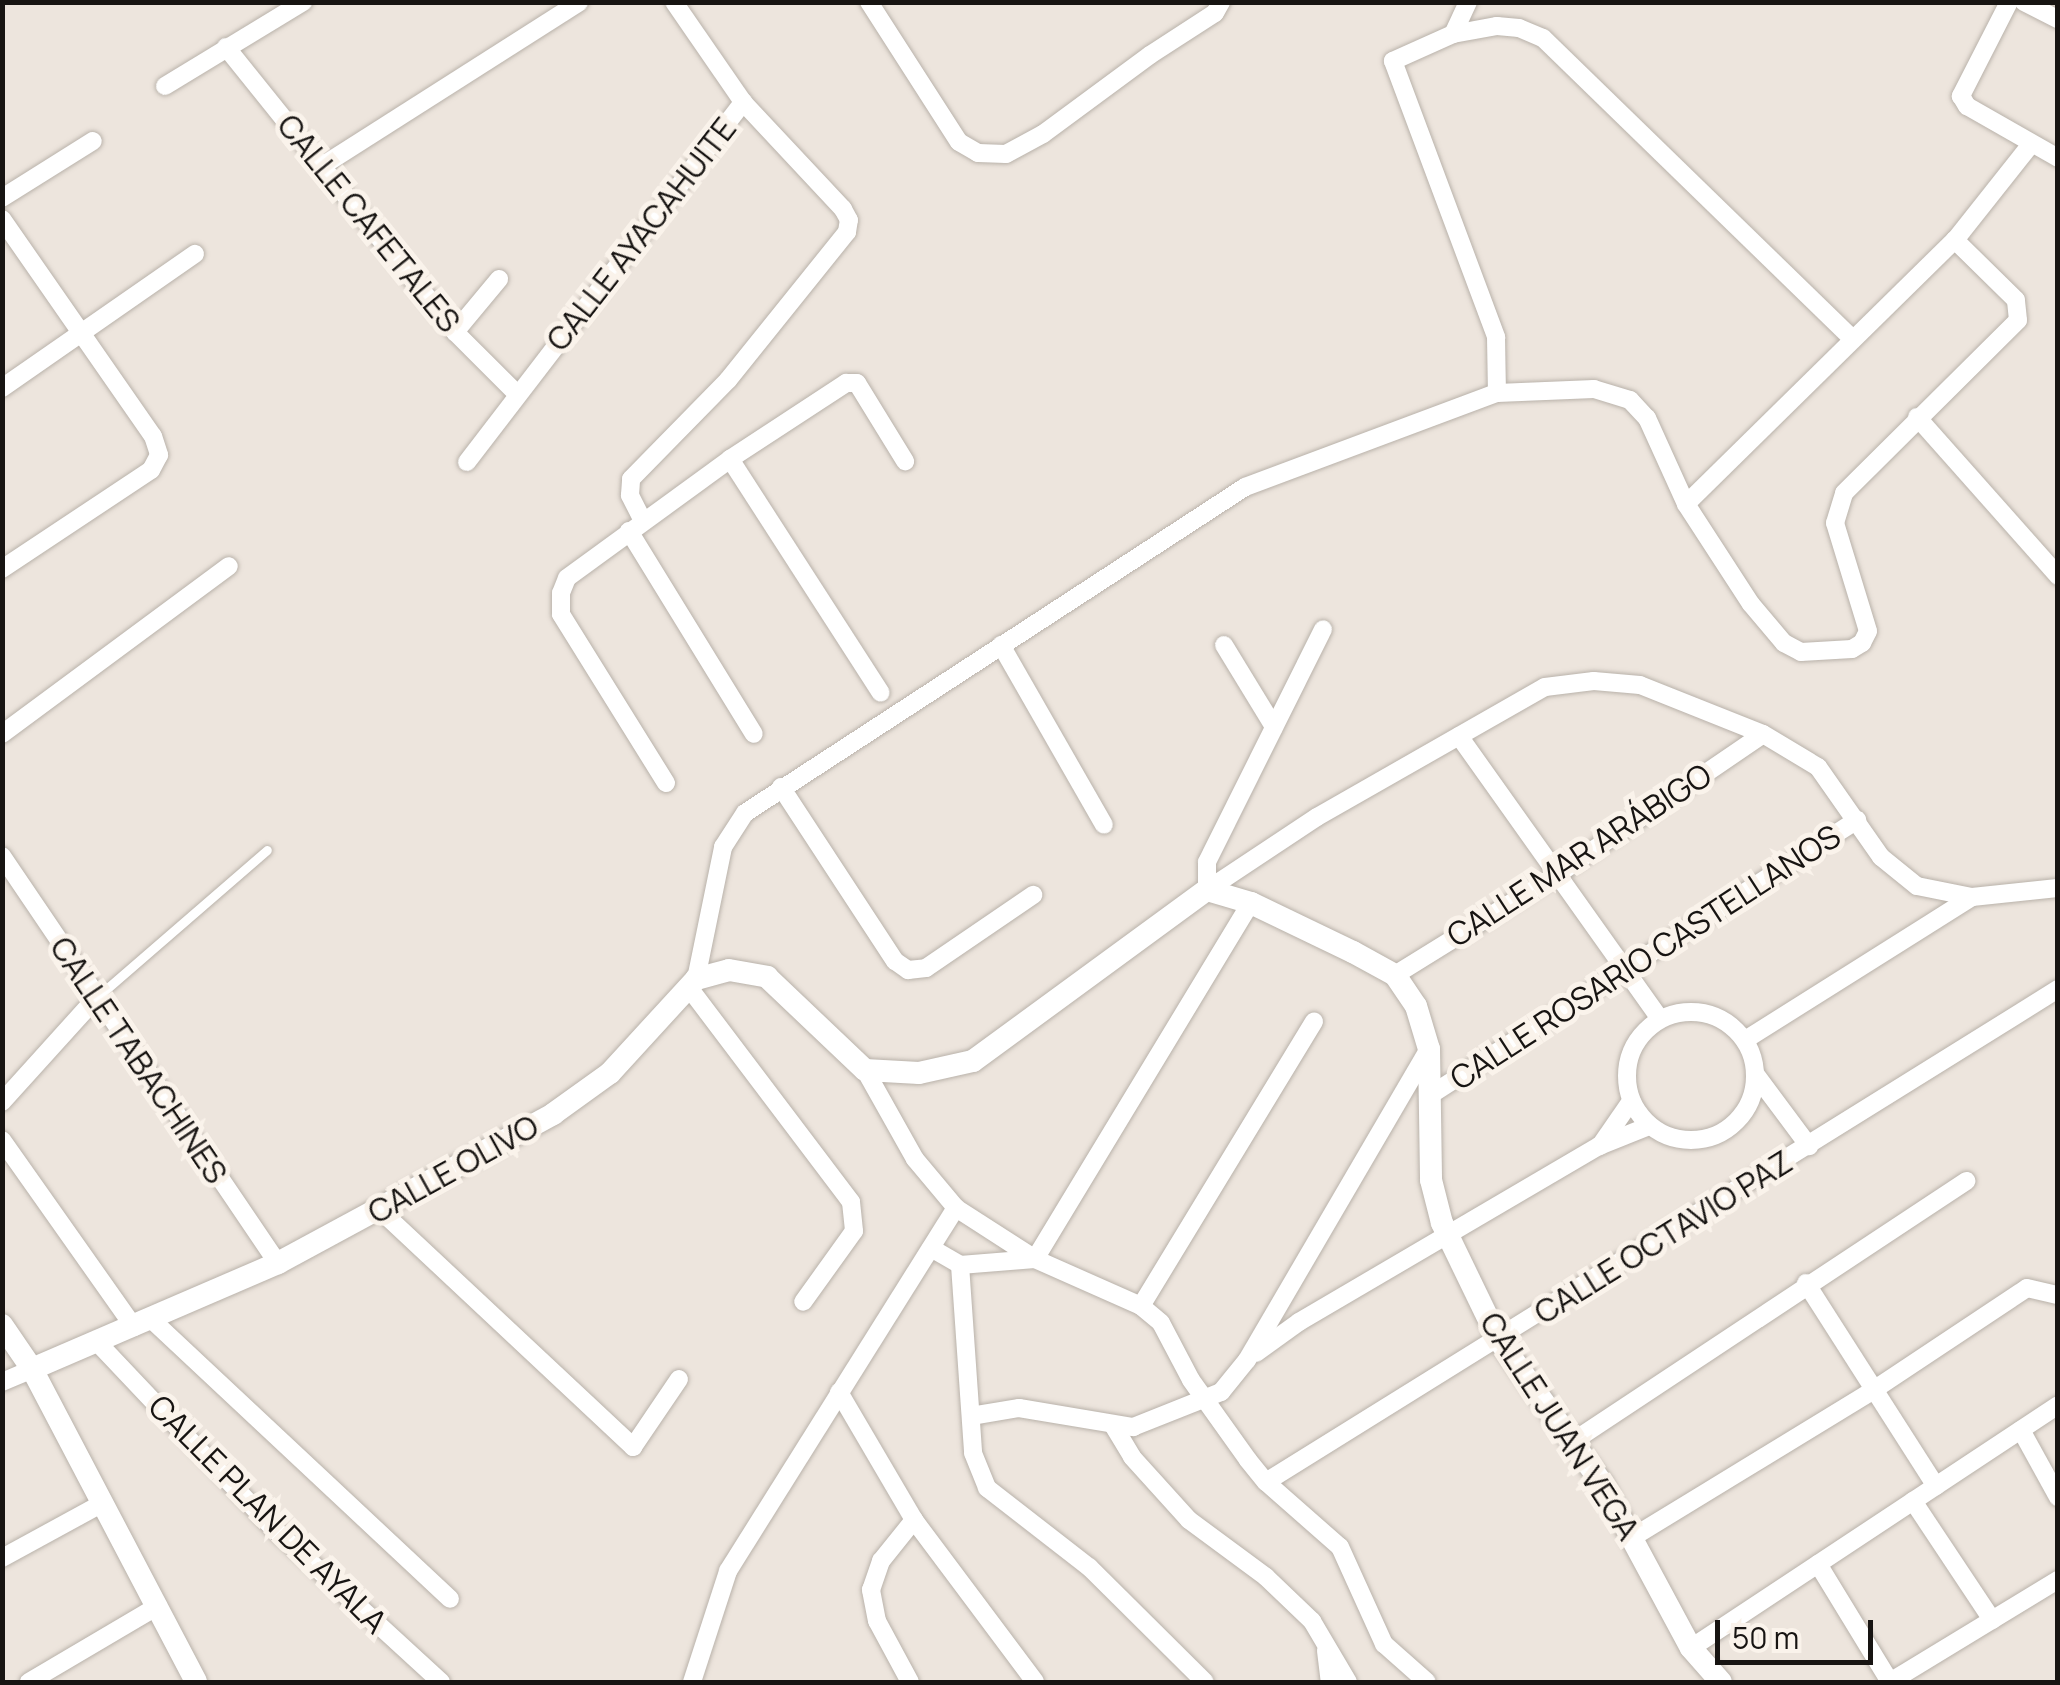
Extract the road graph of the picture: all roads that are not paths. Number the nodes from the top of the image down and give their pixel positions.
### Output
1 (303, 2) edge
2 (579, 2) edge
3 (674, 2) edge
4 (870, 2) edge
5 (1220, 2) edge
6 (1468, 2) edge
7 (2010, 2) edge
8 (2033, 4) edge
9 (2058, 19) edge
10 (1453, 34) junction
11 (226, 46) junction
12 (166, 86) dead end
13 (743, 102) junction
14 (93, 141) dead end
15 (2031, 144) junction
16 (2058, 158) edge
17 (322, 166) junction
18 (2, 198) edge
19 (2, 219) edge
20 (1955, 240) junction
21 (196, 254) dead end
22 (499, 280) dead end
23 (82, 332) junction
24 (455, 332) junction
25 (1851, 338) junction
26 (2, 388) edge
27 (1498, 393) junction
28 (518, 394) junction
29 (1917, 416) junction
30 (730, 459) junction
31 (466, 462) dead end
32 (905, 462) dead end
33 (1686, 504) junction
34 (636, 526) junction
35 (229, 566) dead end
36 (2, 569) edge
37 (2058, 576) edge
38 (1323, 629) dead end
39 (1001, 645) junction
40 (1224, 645) dead end
41 (881, 693) dead end
42 (1274, 726) junction
43 (2, 734) edge
44 (754, 734) dead end
45 (1762, 734) junction
46 (1459, 736) junction
47 (666, 783) dead end
48 (781, 787) junction
49 (1858, 820) junction
50 (1104, 825) dead end
51 (267, 850) dead end
52 (2, 856) edge
53 (1558, 874) junction
54 (20, 887) junction
55 (2058, 888) edge
56 (1207, 890) junction
57 (1033, 895) dead end
58 (1972, 897) junction
59 (2, 900) edge
60 (1252, 903) junction
61 (1624, 974) junction
62 (1395, 975) junction
63 (693, 984) junction
64 (2058, 989) edge
65 (96, 998) junction
66 (1660, 1019) junction
67 (1314, 1021) dead end
68 (1745, 1040) junction
69 (1428, 1050) junction
70 (865, 1070) junction
71 (1756, 1075) junction
72 (1432, 1094) junction
73 (1631, 1101) junction
74 (2, 1102) edge
75 (1649, 1126) junction
76 (2, 1140) edge
77 (1599, 1146) junction
78 (1809, 1146) junction
79 (1967, 1180) dead end
80 (956, 1208) junction
81 (380, 1210) junction
82 (1449, 1237) junction
83 (931, 1248) junction
84 (1035, 1258) junction
85 (278, 1263) junction
86 (960, 1265) junction
87 (1806, 1283) junction
88 (2058, 1295) edge
89 (803, 1302) dead end
90 (1142, 1306) junction
91 (143, 1324) junction
92 (2, 1325) edge
93 (1498, 1339) junction
94 (98, 1342) junction
95 (1247, 1360) junction
96 (32, 1369) junction
97 (679, 1378) dead end
98 (2, 1382) edge
99 (1875, 1389) junction
100 (839, 1392) junction
101 (1206, 1400) junction
102 (2058, 1406) edge
103 (971, 1416) junction
104 (1113, 1425) junction
105 (2020, 1430) junction
106 (1572, 1442) junction
107 (1266, 1482) junction
108 (1936, 1486) junction
109 (2058, 1497) edge
110 (1913, 1501) junction
111 (103, 1504) junction
112 (914, 1520) junction
113 (1633, 1538) junction
114 (2, 1558) edge
115 (1818, 1564) junction
116 (2058, 1580) edge
117 (450, 1599) dead end
118 (158, 1606) junction
119 (1992, 1620) junction
120 (1326, 1646) junction
121 (1691, 1648) junction
122 (30, 1682) edge
123 (196, 1682) edge
124 (441, 1682) edge
125 (692, 1682) edge
126 (910, 1682) edge
127 (1034, 1682) edge
128 (1205, 1682) edge
129 (1330, 1682) edge
130 (1348, 1682) edge
131 (1426, 1682) edge
132 (1721, 1682) edge
133 (1890, 1682) edge

1 - 11 street
2 - 17 street
3 - 13 street, CALLE AYACAHUITE
4 - 5 street
6 - 10 street
7 - 15 street
8 - 9 street
10 - 25 street
10 - 27 street
11 - 12 street
11 - 17 street, CALLE CAFETALES
13 - 28 street, CALLE AYACAHUITE
13 - 34 street
14 - 18 street
15 - 16 street
15 - 20 street
17 - 24 street, CALLE CAFETALES
19 - 23 street
20 - 25 street
20 - 29 street
21 - 23 street
22 - 24 street
23 - 26 street
23 - 36 street
24 - 28 street, CALLE CAFETALES
25 - 33 street
27 - 33 street
27 - 39 street
28 - 31 street, CALLE AYACAHUITE
29 - 33 street
29 - 37 street
30 - 32 street
30 - 34 street
30 - 41 street
34 - 44 street
34 - 47 street
35 - 43 street
38 - 42 street
39 - 48 street
39 - 50 street
40 - 42 street
42 - 56 street
45 - 46 street
45 - 49 street
45 - 53 street, CALLE MAR ARÁBIGO
46 - 53 street
46 - 56 street
48 - 57 street
48 - 63 street
49 - 58 street
49 - 61 street, CALLE ROSARIO CASTELLANOS
51 - 65 lane
52 - 54 street, CALLE TABACHINES
53 - 61 street
53 - 62 street, CALLE MAR ARÁBIGO
54 - 59 street
54 - 65 street, CALLE TABACHINES
55 - 58 street
56 - 60 street
56 - 70 street
58 - 68 street
60 - 62 street
60 - 84 street
61 - 66 street
61 - 72 street, CALLE ROSARIO CASTELLANOS
62 - 69 street, CALLE JUAN VEGA
63 - 70 street
63 - 81 street, CALLE OLIVO
63 - 89 street
64 - 78 street, CALLE OCTAVIO PAZ
65 - 74 street
65 - 85 street, CALLE TABACHINES
66 - 68 street
66 - 73 street
67 - 90 street
68 - 71 street
69 - 72 street, CALLE JUAN VEGA
69 - 95 street, CALLE ROSARIO CASTELLANOS
70 - 80 street
71 - 75 street
71 - 78 street
72 - 82 street, CALLE JUAN VEGA
73 - 75 street
73 - 77 street
75 - 77 street
76 - 91 street
77 - 82 street
78 - 93 street, CALLE OCTAVIO PAZ
79 - 87 street
80 - 83 street
80 - 84 street
81 - 85 street, CALLE OLIVO
81 - 97 street
82 - 93 street, CALLE JUAN VEGA
82 - 95 street
83 - 86 street
83 - 100 street
84 - 86 street
84 - 90 street
85 - 91 street, CALLE OLIVO
86 - 103 street
87 - 99 street
87 - 106 street
88 - 99 street
90 - 101 street
91 - 94 street, CALLE OLIVO
91 - 117 street
92 - 96 street
93 - 106 street, CALLE JUAN VEGA
93 - 107 street, CALLE OCTAVIO PAZ
94 - 96 street, CALLE OLIVO
94 - 124 street, CALLE PLAN DE AYALA
95 - 101 street, CALLE ROSARIO CASTELLANOS
96 - 98 street
96 - 111 street
99 - 108 street
99 - 113 street
100 - 112 street
100 - 125 street
101 - 104 street
101 - 107 street
102 - 105 street
103 - 104 street
103 - 128 street
104 - 120 street
105 - 108 street
105 - 109 street
106 - 113 street, CALLE JUAN VEGA
107 - 131 street
108 - 110 street
110 - 115 street
110 - 119 street
111 - 114 street
111 - 118 street
112 - 126 street
112 - 127 street
113 - 121 street, CALLE JUAN VEGA
115 - 121 street
115 - 133 street
116 - 119 street
118 - 122 street
118 - 123 street
119 - 133 street
120 - 129 street
120 - 130 street
121 - 132 street, CALLE JUAN VEGA

